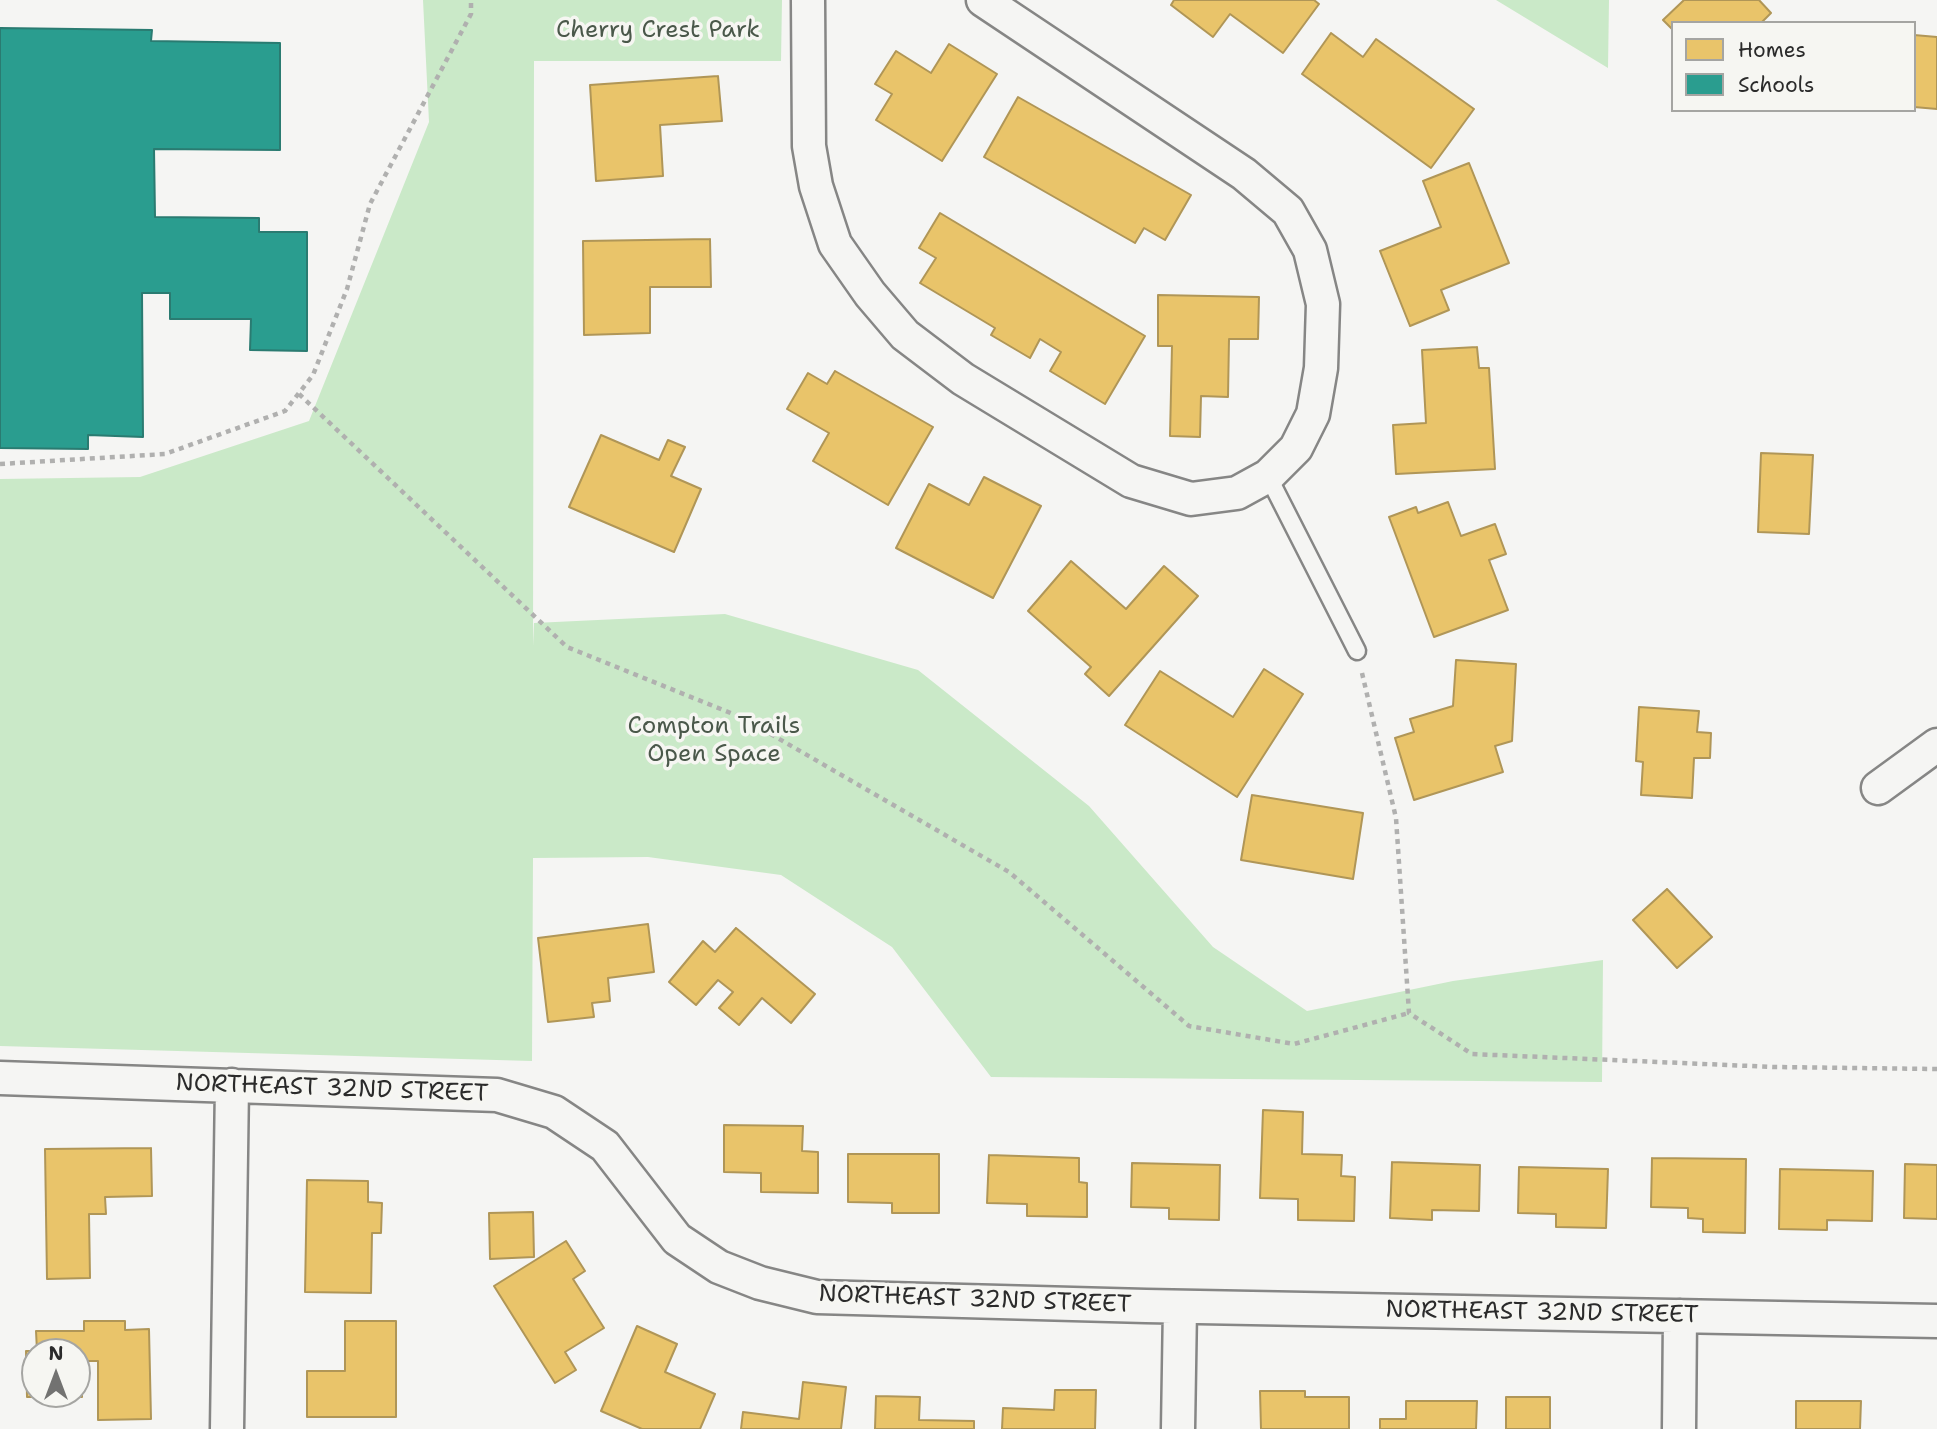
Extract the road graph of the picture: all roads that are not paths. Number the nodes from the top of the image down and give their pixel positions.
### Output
1 (983, 0) edge
2 (809, 2) edge
3 (1268, 476) junction
4 (1357, 651) road end
5 (1937, 745) edge
6 (1878, 788) dead end
7 (0, 1078) edge
8 (232, 1085) junction
9 (1180, 1307) junction
10 (1679, 1316) junction
11 (1937, 1321) edge
12 (227, 1429) edge
13 (1178, 1429) edge
14 (1679, 1429) edge

1 - 3 street
2 - 3 street
3 - 4 lane
5 - 6 street
7 - 8 street, NORTHEAST 32ND STREET
8 - 9 street, NORTHEAST 32ND STREET
8 - 12 street
9 - 10 street, NORTHEAST 32ND STREET
9 - 13 street
10 - 11 street, NORTHEAST 32ND STREET
10 - 14 street

